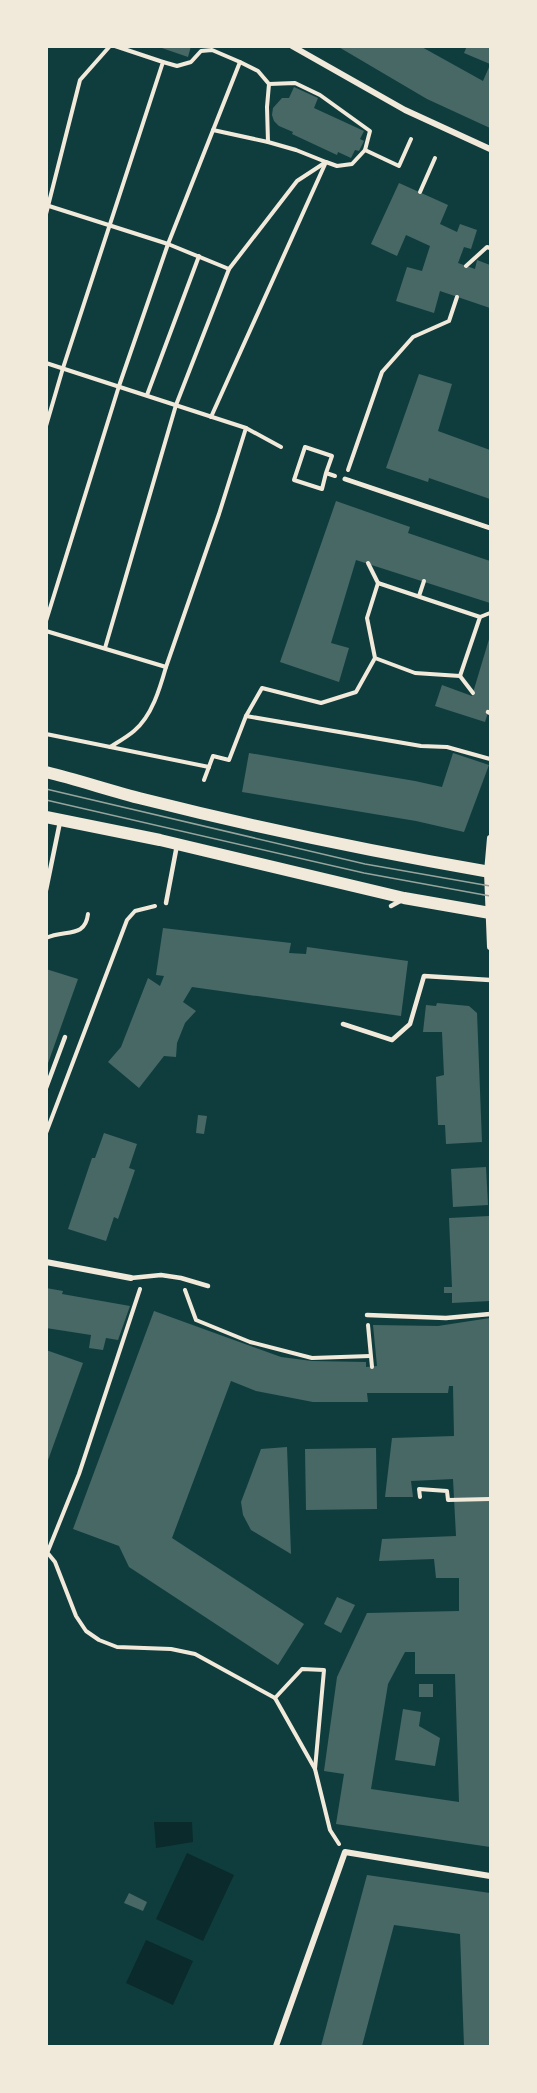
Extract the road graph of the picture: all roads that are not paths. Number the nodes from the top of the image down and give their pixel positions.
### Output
1 (292, 46) edge
2 (490, 149) edge
3 (345, 479) road end
4 (490, 528) edge
5 (46, 772) edge
6 (46, 817) edge
7 (60, 820) junction
8 (490, 838) edge
9 (177, 844) junction
10 (489, 872) edge
11 (46, 890) edge
12 (404, 898) junction
13 (166, 903) road end
14 (392, 906) dead end
15 (490, 913) edge
16 (490, 946) edge
17 (490, 980) edge
18 (343, 1024) dead end
19 (65, 1037) dead end
20 (46, 1088) edge
21 (46, 1262) edge
22 (131, 1278) joint
23 (208, 1286) dead end
24 (490, 1314) edge
25 (367, 1315) road end
26 (490, 1876) edge
27 (276, 2046) edge

1 - 2 street
3 - 4 street
5 - 10 main road
6 - 7 main road
7 - 9 main road
7 - 11 lane
8 - 10 street
9 - 12 main road
9 - 13 lane
10 - 15 street
12 - 14 lane
12 - 15 main road
15 - 16 street
17 - 18 lane
19 - 20 lane
21 - 22 street
22 - 23 lane
24 - 25 lane
26 - 27 street

